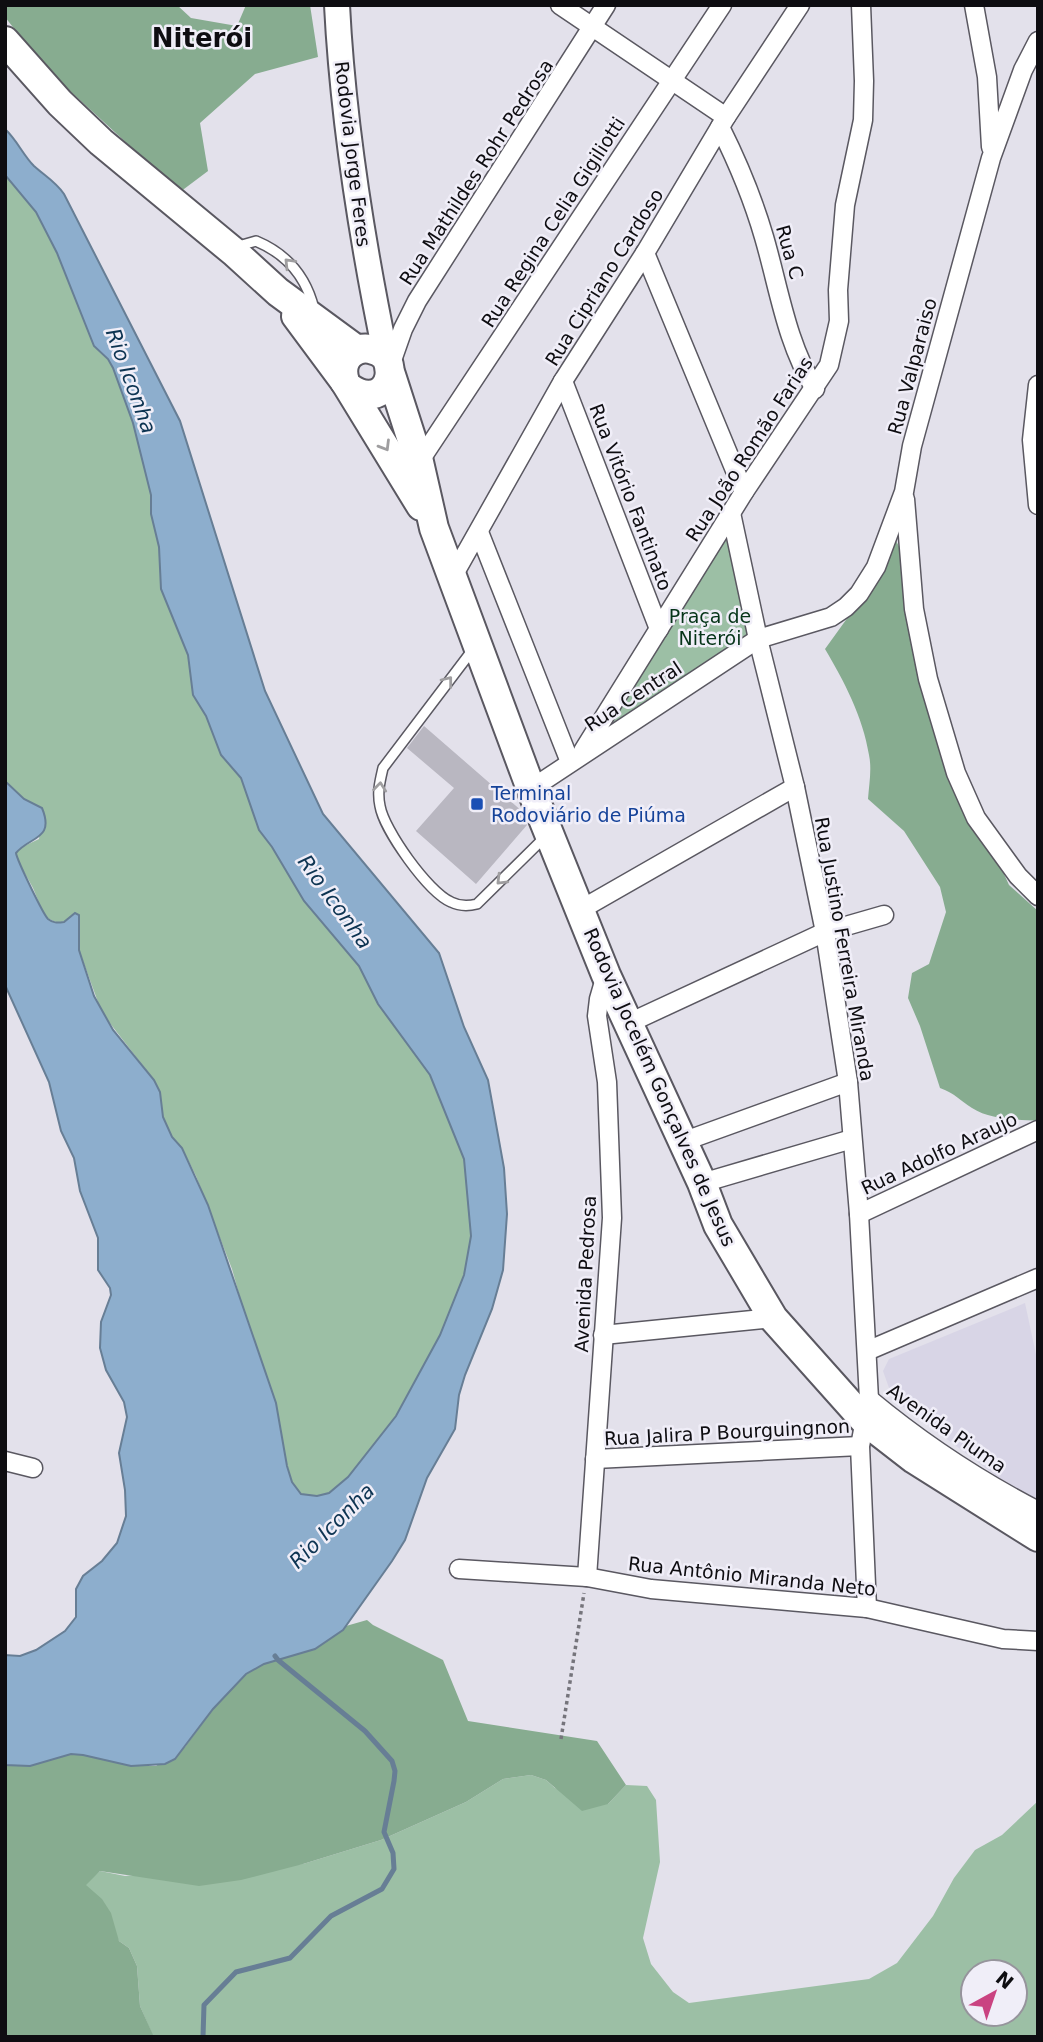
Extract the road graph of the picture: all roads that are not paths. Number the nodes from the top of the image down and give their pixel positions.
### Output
1 (337, 5) edge
2 (560, 5) edge
3 (606, 5) edge
4 (722, 5) edge
5 (800, 5) edge
6 (861, 5) edge
7 (974, 5) edge
8 (593, 27) junction
9 (5, 41) edge
10 (1038, 41) edge
11 (672, 80) junction
12 (723, 122) junction
13 (991, 158) junction
14 (234, 252) junction
15 (645, 253) junction
16 (278, 292) junction
17 (316, 321) junction
18 (378, 359) junction
19 (564, 381) junction
20 (348, 385) junction
21 (1038, 385) edge
22 (815, 389) junction
23 (419, 463) junction
24 (744, 492) junction
25 (904, 492) junction
26 (1038, 505) edge
27 (731, 513) junction
28 (434, 528) junction
29 (479, 532) junction
30 (453, 576) junction
31 (659, 629) junction
32 (758, 639) junction
33 (478, 643) junction
34 (574, 760) junction
35 (795, 787) junction
36 (531, 789) junction
37 (550, 832) junction
38 (1038, 896) edge
39 (580, 910) junction
40 (884, 915) dead end
41 (825, 932) junction
42 (606, 975) junction
43 (629, 1023) junction
44 (848, 1082) junction
45 (1038, 1130) edge
46 (852, 1139) junction
47 (682, 1142) junction
48 (702, 1183) junction
49 (859, 1214) junction
50 (1038, 1278) edge
51 (773, 1318) junction
52 (603, 1335) junction
53 (867, 1351) junction
54 (865, 1422) junction
55 (595, 1459) junction
56 (5, 1461) edge
57 (33, 1468) dead end
58 (1038, 1511) edge
59 (1038, 1537) edge
60 (459, 1569) dead end
61 (587, 1577) junction
62 (867, 1608) junction
63 (1038, 1641) edge

1 - 18 main road, Rodovia Jorge Feres
2 - 8 street
3 - 8 street, Rua Mathildes Rohr Pedrosa
4 - 11 street, Rua Regina Celia Gigiliotti
5 - 12 street, Rua Cipriano Cardoso
6 - 22 street, Rua João Romão Farias
7 - 13 street
8 - 11 street
8 - 18 street, Rua Mathildes Rohr Pedrosa
9 - 14 main road, Rodovia Jocelém Gonçalves de Jesus
10 - 13 street, Rua Valparaiso
11 - 12 street
11 - 23 street, Rua Regina Celia Gigiliotti
12 - 15 street, Rua Cipriano Cardoso
12 - 22 street, Rua C
13 - 25 street, Rua Valparaiso
14 - 16 main road, Rodovia Jocelém Gonçalves de Jesus
17 -> 14 lane
15 - 19 street, Rua Cipriano Cardoso
15 - 24 street
16 - 17 main road, Rodovia Jocelém Gonçalves de Jesus
16 - 20 main road, Rodovia Jocelém Gonçalves de Jesus
17 - 18 main road, Rodovia Jocelém Gonçalves de Jesus
18 - 20 main road
18 - 20 main road
18 - 23 main road, Rodovia Jocelém Gonçalves de Jesus
19 - 29 street, Rua Cipriano Cardoso
19 - 31 street, Rua Vitório Fantinato
20 -> 28 main road, Rodovia Jocelém Gonçalves de Jesus
21 - 26 street
22 - 24 street, Rua João Romão Farias
23 - 28 main road, Rodovia Jocelém Gonçalves de Jesus
24 - 27 street, Rua João Romão Farias
25 - 32 street, Rua Valparaiso
25 - 38 street
27 - 31 street, Rua João Romão Farias
27 - 32 street, Rua Justino Ferreira Miranda
28 - 30 main road, Rodovia Jocelém Gonçalves de Jesus
29 - 30 street, Rua Cipriano Cardoso
29 - 34 street
30 - 33 main road, Rodovia Jocelém Gonçalves de Jesus
31 - 34 street, Rua João Romão Farias
32 - 34 street, Rua Central
32 - 35 street, Rua Justino Ferreira Miranda
33 - 36 main road, Rodovia Jocelém Gonçalves de Jesus
37 -> 33 lane
34 - 36 street, Rua Central
35 - 39 street
35 - 41 street, Rua Justino Ferreira Miranda
36 - 37 main road, Rodovia Jocelém Gonçalves de Jesus
37 - 39 main road, Rodovia Jocelém Gonçalves de Jesus
39 - 42 main road, Rodovia Jocelém Gonçalves de Jesus
40 - 41 street
41 - 43 street
41 - 44 street, Rua Justino Ferreira Miranda
42 - 43 main road, Rodovia Jocelém Gonçalves de Jesus
42 - 52 street, Avenida Pedrosa
43 - 47 main road, Rodovia Jocelém Gonçalves de Jesus
44 - 46 street, Rua Justino Ferreira Miranda
44 - 47 street
45 - 49 street, Rua Adolfo Araujo
46 - 48 street
46 - 49 street, Rua Justino Ferreira Miranda
47 - 48 main road, Rodovia Jocelém Gonçalves de Jesus
48 - 51 main road, Rodovia Jocelém Gonçalves de Jesus
49 - 53 street, Rua Justino Ferreira Miranda
50 - 53 street
51 - 52 street
51 - 54 main road, Rodovia Jocelém Gonçalves de Jesus
52 - 55 street, Avenida Pedrosa
53 - 54 street, Rua Justino Ferreira Miranda
54 - 55 street, Rua Jalira P Bourguingnon
54 - 58 street, Avenida Piuma
54 - 59 main road, Rodovia Jocelém Gonçalves de Jesus
54 - 62 street, Rua Justino Ferreira Miranda
55 - 61 street, Avenida Pedrosa
56 - 57 street
60 - 61 street, Rua Antônio Miranda Neto
61 - 62 street, Rua Antônio Miranda Neto
62 - 63 street, Rua Antônio Miranda Neto

